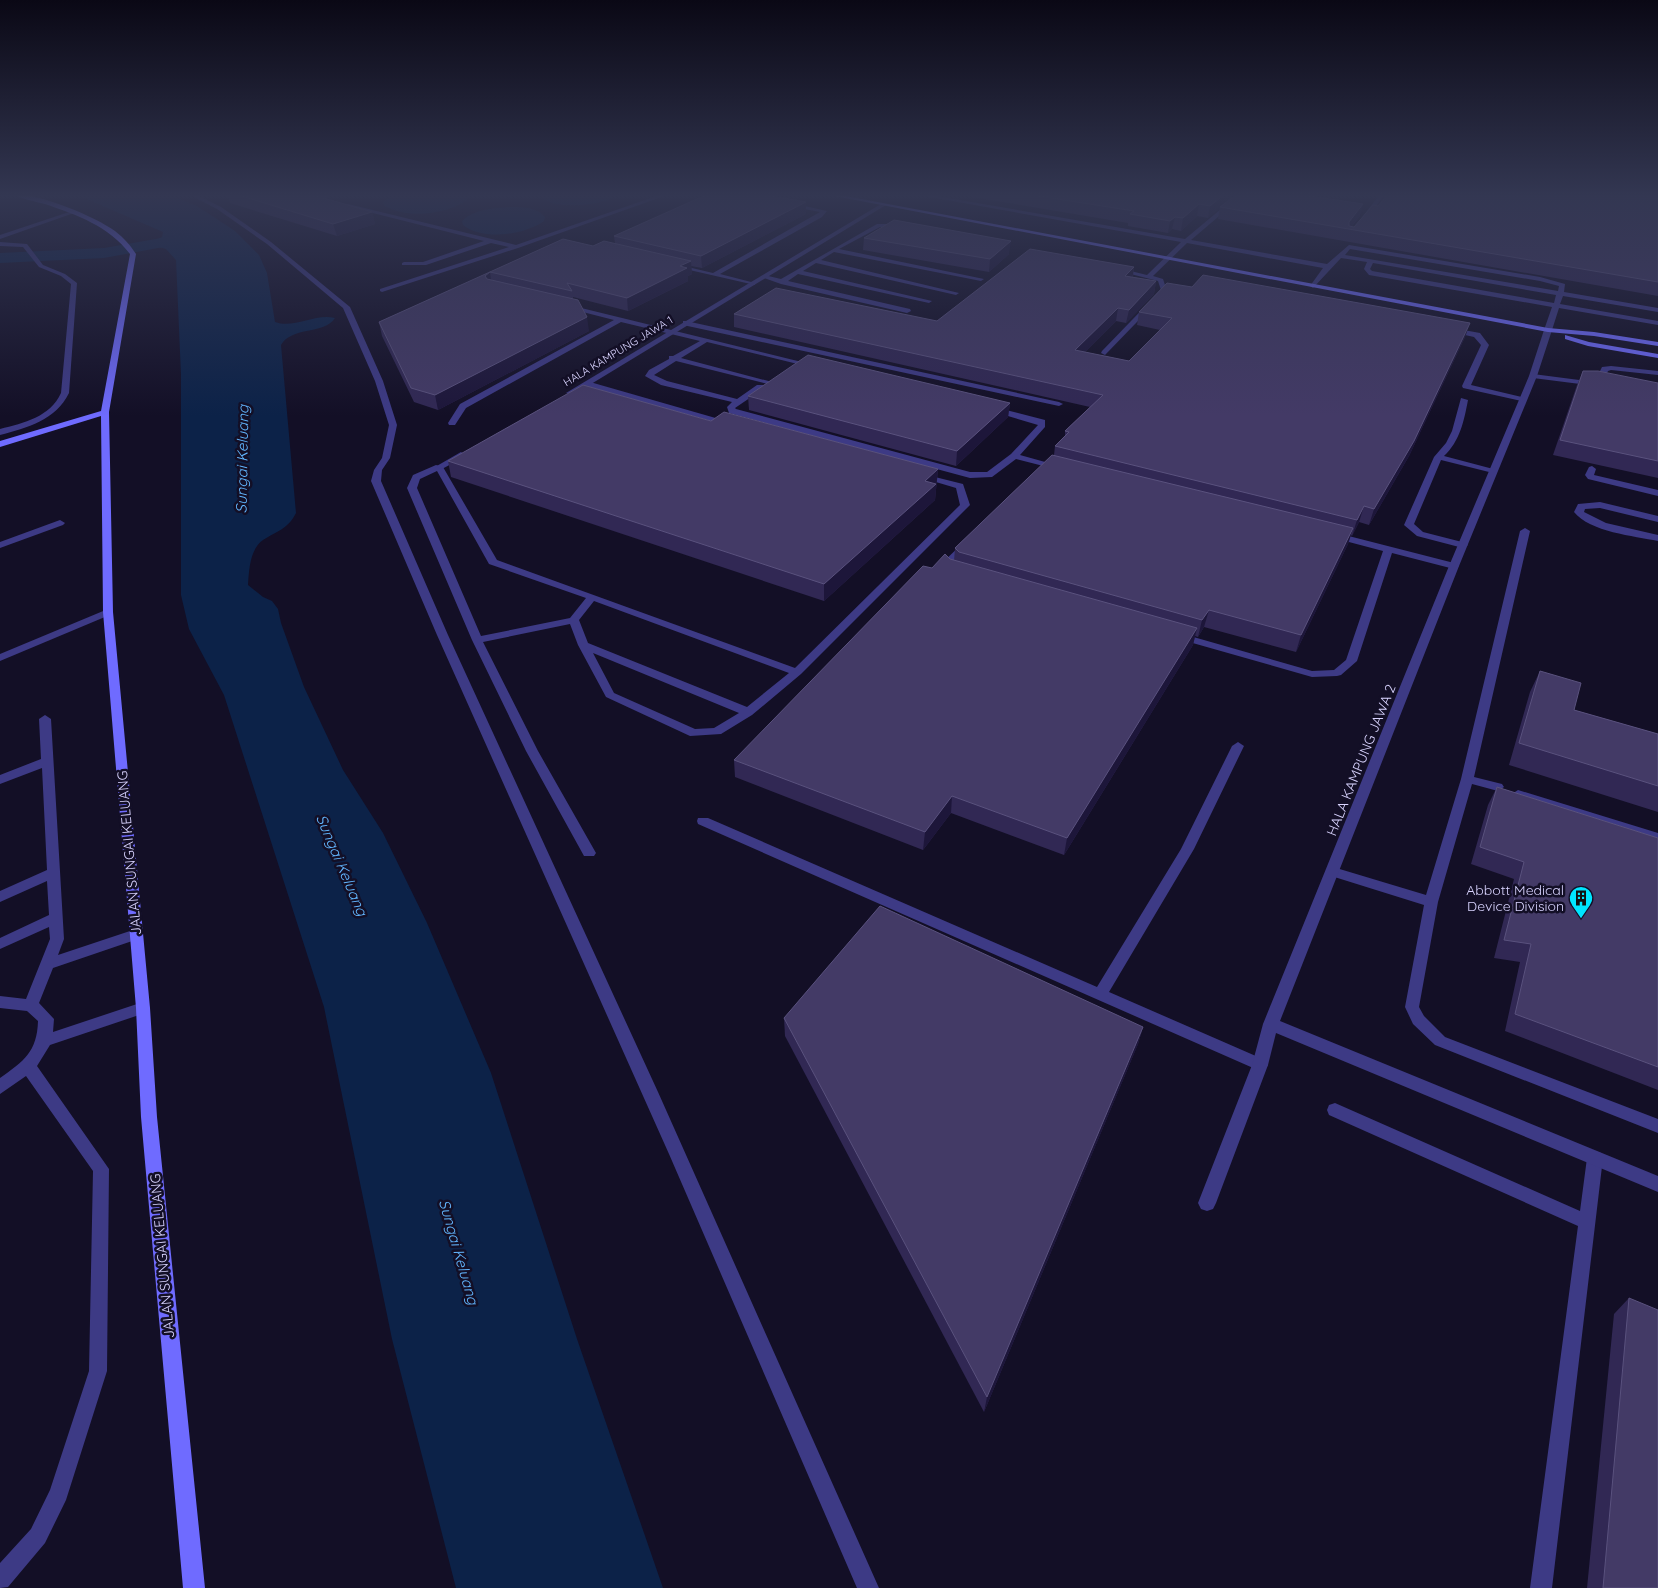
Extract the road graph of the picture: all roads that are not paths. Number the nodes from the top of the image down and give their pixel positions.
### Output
1 (46, 268) edge
2 (131, 268) edge
3 (302, 268) edge
4 (452, 268) edge
5 (682, 268) edge
6 (726, 268) edge
7 (779, 268) edge
8 (804, 268) edge
9 (847, 268) edge
10 (925, 268) edge
11 (1157, 268) edge
12 (1219, 268) edge
13 (1329, 268) edge
14 (1367, 268) edge
15 (1413, 268) edge
16 (1479, 268) edge
17 (1114, 269) edge
18 (798, 272) junction
19 (714, 275) junction
20 (1150, 276) junction
21 (764, 277) junction
22 (981, 279) edge
23 (781, 282) junction
24 (753, 284) junction
25 (1313, 286) junction
26 (382, 290) dead end
27 (956, 293) dead end
28 (1561, 293) junction
29 (928, 302) dead end
30 (557, 304) edge
31 (1557, 306) junction
32 (907, 310) dead end
33 (1658, 310) edge
34 (621, 319) junction
35 (686, 323) junction
36 (1658, 323) edge
37 (1438, 327) edge
38 (1548, 330) junction
39 (672, 331) junction
40 (706, 340) junction
41 (1658, 344) edge
42 (1105, 353) dead end
43 (1658, 356) edge
44 (672, 358) junction
45 (826, 369) edge
46 (1658, 373) edge
47 (1533, 376) junction
48 (587, 384) junction
49 (561, 398) edge
50 (1464, 400) dead end
51 (1523, 400) junction
52 (740, 402) junction
53 (1058, 404) edge
54 (987, 407) edge
55 (105, 412) junction
56 (452, 423) dead end
57 (739, 425) edge
58 (0, 432) edge
59 (0, 444) edge
60 (465, 452) edge
61 (1014, 456) junction
62 (1438, 456) junction
63 (439, 467) junction
64 (1068, 469) edge
65 (1592, 469) edge
66 (1493, 470) junction
67 (910, 472) edge
68 (1658, 493) edge
69 (1658, 519) edge
70 (60, 523) dead end
71 (1525, 531) dead end
72 (1320, 532) edge
73 (973, 538) edge
74 (1658, 538) edge
75 (0, 545) edge
76 (1463, 545) junction
77 (1388, 549) junction
78 (1454, 566) junction
79 (962, 575) edge
80 (592, 598) junction
81 (108, 612) junction
82 (574, 620) junction
83 (1170, 634) edge
84 (477, 640) junction
85 (583, 645) junction
86 (0, 658) edge
87 (797, 672) junction
88 (748, 712) junction
89 (45, 719) dead end
90 (1238, 746) dead end
91 (47, 761) junction
92 (1468, 779) junction
93 (0, 780) edge
94 (1498, 787) edge
95 (1518, 794) edge
96 (703, 821) dead end
97 (1658, 838) edge
98 (589, 853) dead end
99 (53, 872) junction
100 (1333, 872) junction
101 (0, 897) edge
102 (1431, 902) junction
103 (56, 918) junction
104 (136, 934) junction
105 (0, 944) edge
106 (48, 964) junction
107 (1100, 995) junction
108 (0, 1002) edge
109 (31, 1005) junction
110 (143, 1008) junction
111 (1271, 1024) junction
112 (45, 1041) junction
113 (1260, 1065) junction
114 (28, 1066) junction
115 (0, 1087) edge
116 (1335, 1110) dead end
117 (1658, 1126) edge
118 (1595, 1158) junction
119 (1658, 1184) edge
120 (1207, 1203) dead end
121 (1587, 1222) junction
122 (0, 1579) edge
123 (194, 1588) edge
124 (868, 1588) edge
125 (1541, 1588) edge

1 - 58 street
2 - 55 street, JALAN SUNGAI KELUANG
3 - 124 street
4 - 26 street
5 - 19 street
6 - 19 street
7 - 21 street, HALA KAMPUNG JAWA 1
8 - 18 street
9 - 27 street
10 - 22 street
11 - 20 street
12 - 25 street
13 - 25 street
14 - 31 street
15 - 28 street
16 - 28 street
17 - 20 street
18 - 23 street
18 - 29 street
19 - 24 street
20 - 42 street
21 - 23 street
21 - 24 street, HALA KAMPUNG JAWA 1
23 - 32 street
24 - 35 street, HALA KAMPUNG JAWA 1
25 - 38 street
28 - 31 street, HALA KAMPUNG JAWA 2
28 - 33 street
30 - 34 street
31 - 36 street
31 - 38 street, HALA KAMPUNG JAWA 2
34 - 39 street
34 - 56 street
35 - 39 street, HALA KAMPUNG JAWA 1
35 - 53 street
37 - 51 street
38 - 41 street
38 - 43 street
38 - 47 street, HALA KAMPUNG JAWA 2
39 - 40 street
39 - 48 street, HALA KAMPUNG JAWA 1
40 - 44 street
40 - 45 street
44 - 52 street
44 - 52 street
46 - 47 street
47 - 51 street, HALA KAMPUNG JAWA 2
48 - 49 street, HALA KAMPUNG JAWA 1
48 - 57 street
50 - 62 street
51 - 66 street, HALA KAMPUNG JAWA 2
52 - 61 street
54 - 61 street
55 - 59 street
55 - 81 street, JALAN SUNGAI KELUANG
60 - 63 street
61 - 64 street
62 - 66 street
62 - 76 street
63 - 80 street
63 - 84 street
65 - 68 street
66 - 76 street, HALA KAMPUNG JAWA 2
67 - 87 street
69 - 74 street
70 - 75 street
71 - 92 street
72 - 77 street
73 - 79 street
76 - 78 street, HALA KAMPUNG JAWA 2
77 - 78 street
77 - 83 street
78 - 100 street, HALA KAMPUNG JAWA 2
80 - 82 street
80 - 87 street
81 - 86 street
81 - 104 street, JALAN SUNGAI KELUANG
82 - 84 street
82 - 85 street
84 - 98 street
85 - 88 street
85 - 88 street
87 - 88 street
89 - 91 street
90 - 107 street
91 - 93 street
91 - 99 street
92 - 94 street
92 - 102 street
95 - 97 street
96 - 107 street
99 - 101 street
99 - 103 street
100 - 102 street
100 - 111 street, HALA KAMPUNG JAWA 2
102 - 117 street
103 - 105 street
103 - 106 street
104 - 106 street
104 - 110 street, JALAN SUNGAI KELUANG
106 - 109 street
107 - 113 street
108 - 109 street
109 - 112 street
110 - 112 street
110 - 123 street, JALAN SUNGAI KELUANG
111 - 113 street, HALA KAMPUNG JAWA 2
111 - 118 street
112 - 114 street
113 - 120 street, HALA KAMPUNG JAWA 2
114 - 115 street
114 - 122 street
116 - 121 street
118 - 119 street
118 - 121 street
121 - 125 street

